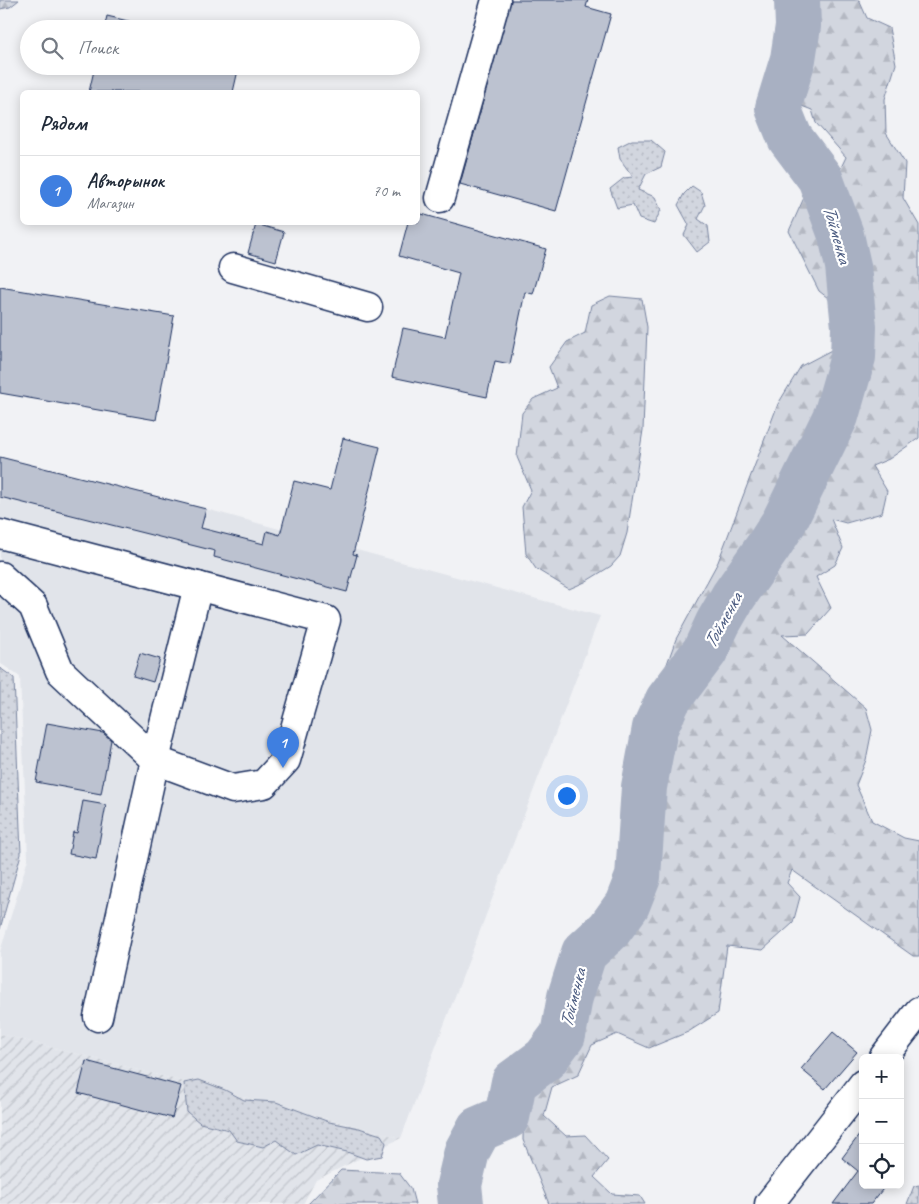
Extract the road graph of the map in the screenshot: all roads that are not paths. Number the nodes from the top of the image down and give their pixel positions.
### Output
1 (496, 0) edge
2 (440, 198) dead end
3 (233, 268) dead end
4 (368, 308) dead end
5 (0, 534) edge
6 (0, 576) edge
7 (198, 586) junction
8 (155, 760) junction
9 (919, 1011) edge
10 (98, 1017) dead end
11 (886, 1054) edge
12 (859, 1089) edge
13 (768, 1204) edge

1 - 2 street
3 - 4 street
5 - 7 street
6 - 8 street
7 - 8 street
7 - 8 street
8 - 10 street
9 - 11 street
12 - 13 street

